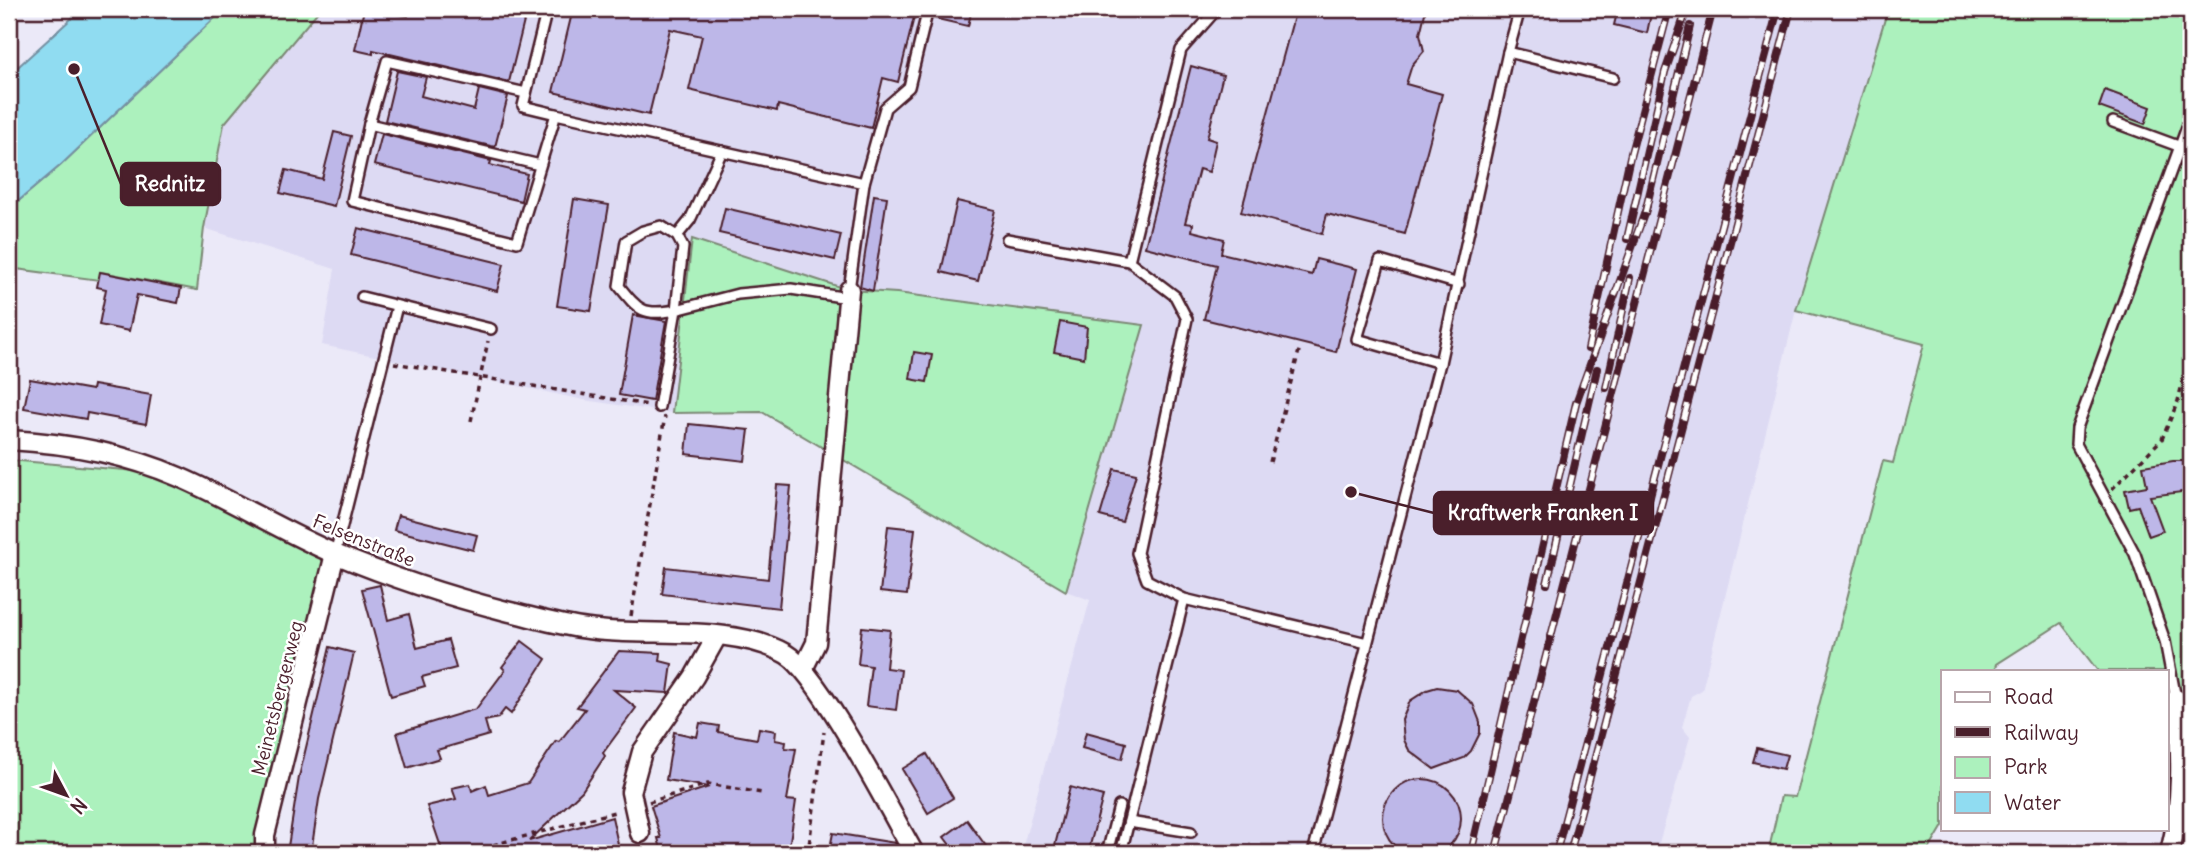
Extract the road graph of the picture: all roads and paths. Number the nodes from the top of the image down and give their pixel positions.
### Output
1 (547, 9) edge
2 (928, 9) edge
3 (1152, 9) edge
4 (1169, 9) edge
5 (1217, 9) edge
6 (1520, 9) edge
7 (1508, 52) junction
8 (1613, 78) dead end
9 (526, 93) junction
10 (556, 114) junction
11 (2191, 116) edge
12 (2113, 121) dead end
13 (369, 124) junction
14 (2181, 147) junction
15 (722, 151) junction
16 (540, 165) junction
17 (864, 183) junction
18 (677, 236) junction
19 (1007, 239) dead end
20 (1129, 261) junction
21 (1459, 284) junction
22 (849, 294) junction
23 (362, 297) dead end
24 (397, 306) junction
25 (676, 310) junction
26 (491, 329) joint
27 (2191, 346) edge
28 (1300, 347) dead end
29 (383, 361) junction
30 (1440, 362) junction
31 (480, 377) junction
32 (659, 407) junction
33 (471, 421) dead end
34 (9, 440) edge
35 (1270, 462) dead end
36 (2106, 495) junction
37 (335, 554) junction
38 (1184, 599) junction
39 (628, 632) junction
40 (716, 636) junction
41 (1367, 643) junction
42 (803, 669) junction
43 (2176, 699) joint
44 (833, 714) junction
45 (1119, 806) dead end
46 (1129, 822) junction
47 (640, 832) dead end
48 (1191, 832) dead end
49 (265, 853) edge
50 (808, 853) edge
51 (914, 853) edge
52 (1107, 853) edge
53 (1121, 853) edge
54 (1313, 853) edge
55 (2170, 853) edge

1 - 9 lane
2 - 17 lane
3 - 4 lane
5 - 20 lane
6 - 7 lane
7 - 8 lane
7 - 21 lane
9 - 10 lane
9 - 13 lane
10 - 15 lane
10 - 16 lane
11 - 14 lane
12 - 14 lane
13 - 16 lane
13 - 16 lane
14 - 36 lane
15 - 17 lane
15 - 18 lane
17 - 22 lane
18 - 25 lane
18 - 25 lane
19 - 20 lane
20 - 38 lane
21 - 30 lane
21 - 30 lane
22 - 25 lane
22 - 42 street
23 - 24 lane
24 - 26 lane
24 - 29 lane
25 - 32 lane
26 - 31 path
27 - 36 path
28 - 35 path
29 - 31 path
29 - 37 lane
30 - 41 lane
31 - 32 path
31 - 33 path
32 - 39 path
34 - 37 street, Felsenstraße
36 - 43 lane
37 - 39 street, Felsenstraße
37 - 49 street, Meinetsbergerweg
38 - 41 lane
38 - 46 lane
39 - 40 street, Felsenstraße
40 - 42 street, Felsenstraße
40 - 47 street
41 - 54 lane
42 - 44 street, Felsenstraße
43 - 55 street
44 - 50 path
44 - 51 street, Felsenstraße
45 - 52 lane
46 - 48 lane
46 - 53 lane

